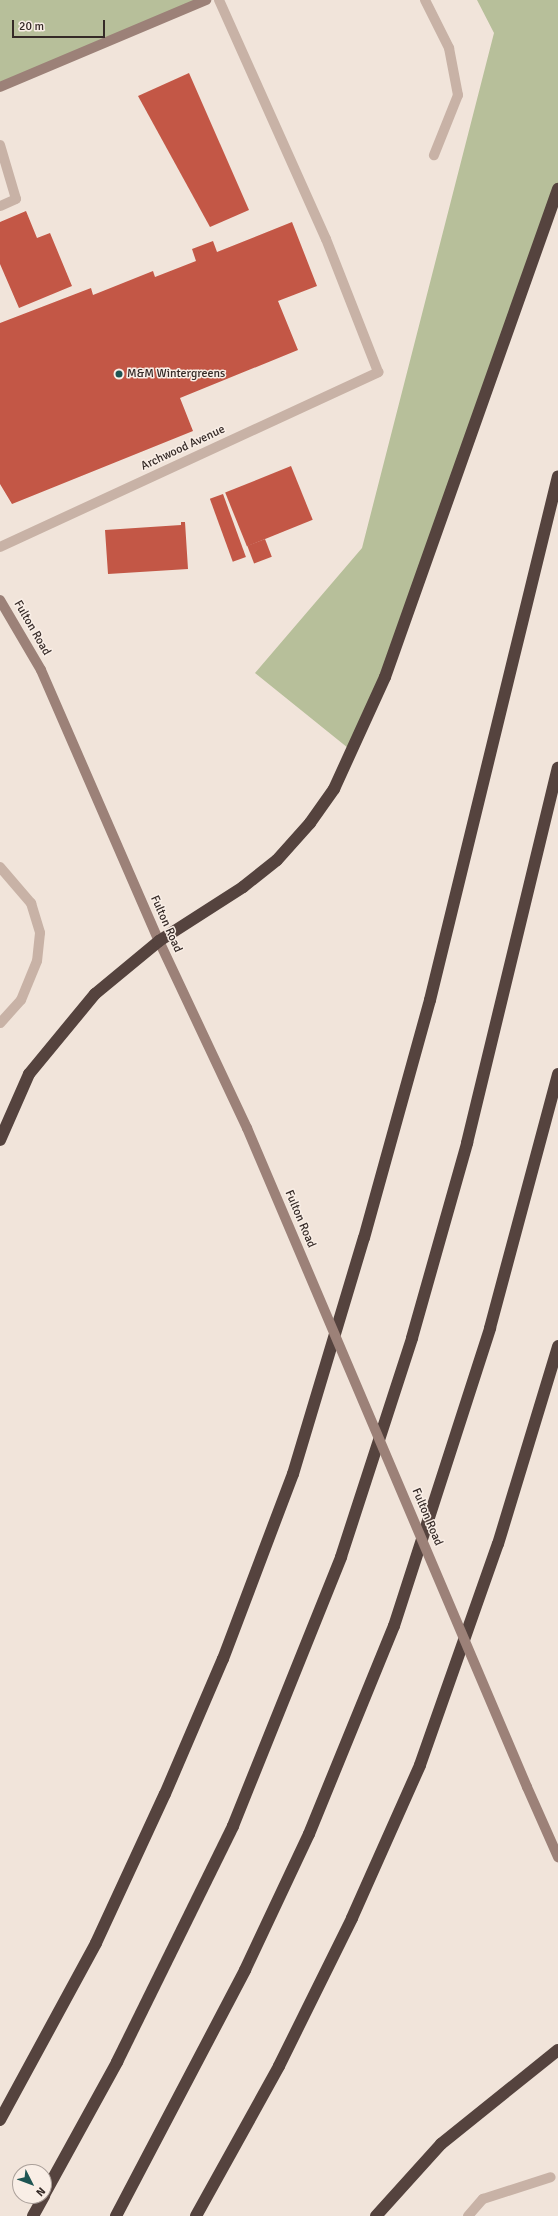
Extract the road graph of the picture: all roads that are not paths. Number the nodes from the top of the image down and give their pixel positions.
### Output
1 (206, 0) edge
2 (219, 0) edge
3 (425, 0) edge
4 (0, 87) edge
5 (1, 151) edge
6 (434, 155) dead end
7 (4, 176) edge
8 (558, 189) edge
9 (0, 206) edge
10 (558, 476) edge
11 (0, 547) edge
12 (0, 600) edge
13 (558, 768) edge
14 (0, 867) edge
15 (159, 941) junction
16 (0, 1023) edge
17 (558, 1074) edge
18 (0, 1140) edge
19 (558, 1346) edge
20 (558, 1857) edge
21 (558, 2050) edge
22 (0, 2120) edge
23 (551, 2176) dead end
24 (52, 2181) edge
25 (40, 2204) edge
26 (33, 2216) edge
27 (116, 2216) edge
28 (196, 2216) edge
29 (376, 2216) edge
30 (468, 2216) edge

1 - 4 main road
2 - 11 street, Archwood Avenue
3 - 6 street
5 - 7 street
7 - 9 street
8 - 15 highway
10 - 22 highway
12 - 15 main road, Fulton Road
13 - 24 highway
14 - 16 street
15 - 18 highway
15 - 20 main road, Fulton Road, bridge
17 - 27 highway
19 - 28 highway
21 - 29 highway
23 - 30 street
25 - 26 highway

